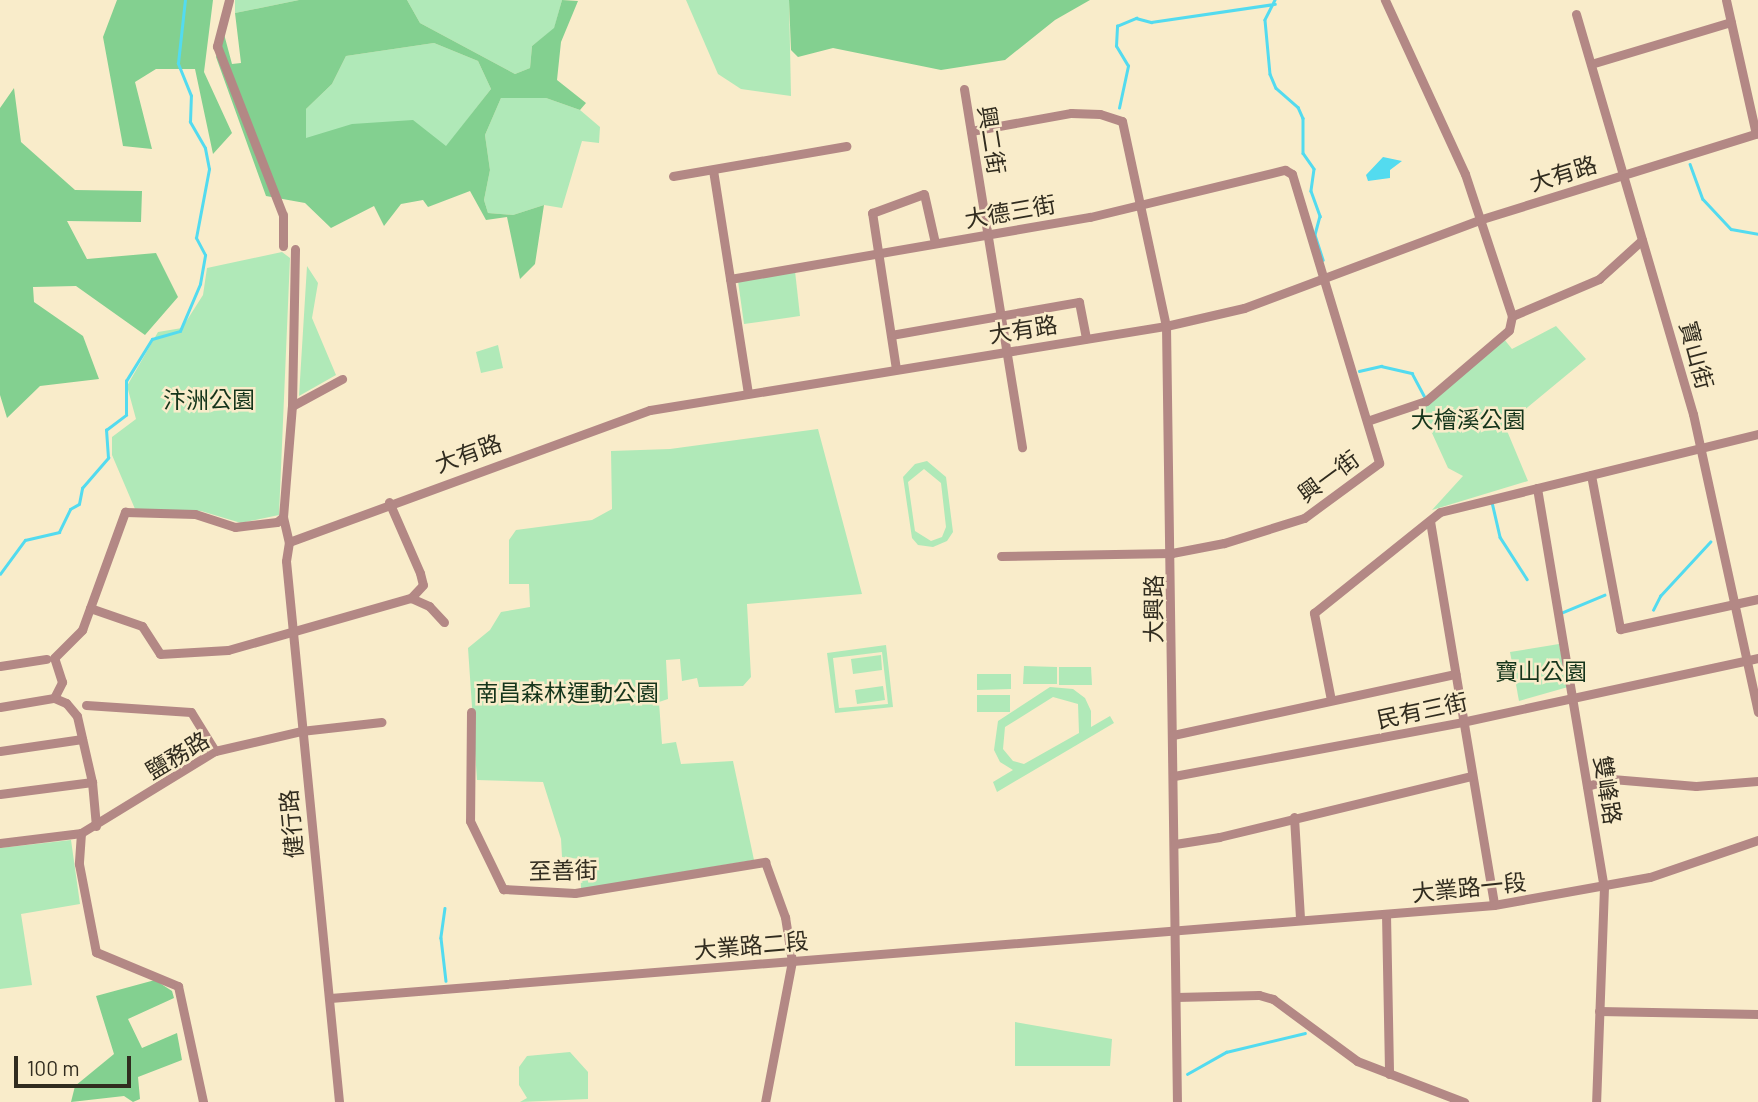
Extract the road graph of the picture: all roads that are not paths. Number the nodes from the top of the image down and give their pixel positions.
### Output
1 (229, 0) edge
2 (1385, 0) edge
3 (1726, 0) edge
4 (1576, 14) dead end
5 (1731, 22) junction
6 (1591, 64) junction
7 (964, 89) dead end
8 (971, 131) junction
9 (1757, 134) edge
10 (846, 146) dead end
11 (713, 170) junction
12 (1292, 174) joint
13 (1625, 174) junction
14 (673, 176) dead end
15 (1139, 208) junction
16 (1482, 219) junction
17 (988, 233) junction
18 (1642, 240) junction
19 (935, 243) junction
20 (283, 246) dead end
21 (295, 249) dead end
22 (877, 252) junction
23 (1325, 275) junction
24 (730, 279) junction
25 (999, 316) junction
26 (1512, 316) junction
27 (1166, 326) junction
28 (891, 335) junction
29 (1086, 338) junction
30 (1005, 350) junction
31 (896, 369) junction
32 (342, 379) dead end
33 (748, 393) junction
34 (292, 406) junction
35 (1367, 421) junction
36 (1758, 434) edge
37 (1022, 447) dead end
38 (1702, 449) junction
39 (1591, 475) junction
40 (1537, 488) junction
41 (389, 502) junction
42 (283, 517) junction
43 (1430, 521) junction
44 (289, 542) junction
45 (1172, 553) junction
46 (1000, 556) dead end
47 (411, 598) junction
48 (1758, 599) edge
49 (1735, 604) junction
50 (90, 608) junction
51 (444, 622) dead end
52 (293, 631) junction
53 (1758, 658) edge
54 (46, 659) dead end
55 (1747, 660) junction
56 (0, 666) edge
57 (1455, 674) junction
58 (1573, 696) junction
59 (54, 698) junction
60 (1331, 699) junction
61 (86, 705) dead end
62 (0, 707) edge
63 (471, 712) dead end
64 (1758, 712) edge
65 (382, 722) dead end
66 (1462, 722) junction
67 (302, 731) junction
68 (1174, 735) junction
69 (82, 739) junction
70 (0, 751) edge
71 (215, 751) junction
72 (1174, 776) junction
73 (1471, 776) junction
74 (1758, 781) edge
75 (92, 782) junction
76 (1587, 786) junction
77 (0, 794) edge
78 (1294, 817) junction
79 (96, 826) junction
80 (81, 834) junction
81 (1758, 840) edge
82 (0, 842) edge
83 (1174, 844) junction
84 (1604, 887) junction
85 (1494, 905) junction
86 (1386, 914) junction
87 (1300, 919) junction
88 (1175, 929) junction
89 (792, 961) junction
90 (1176, 997) junction
91 (330, 998) junction
92 (1599, 1011) junction
93 (1755, 1014) edge
94 (1389, 1074) junction
95 (203, 1102) edge
96 (339, 1102) edge
97 (765, 1102) edge
98 (1177, 1102) edge
99 (1464, 1102) edge
100 (1596, 1102) edge

1 - 20 street
2 - 16 street
3 - 5 street
4 - 6 street, 寶山街
5 - 6 street
5 - 9 street
6 - 13 street, 寶山街
7 - 8 street, 興二街
8 - 15 street, 大興路
8 - 17 street, 興二街
9 - 13 street, 大有路
10 - 11 street
11 - 14 street
11 - 24 street
12 - 15 street, 大德三街
12 - 23 street, 興一街
13 - 16 street, 大有路
13 - 18 street, 寶山街
15 - 17 street, 大德三街
15 - 27 street, 大興路
16 - 23 street, 大有路
16 - 26 street
17 - 19 street, 大德三街
17 - 25 street, 興二街
18 - 26 street
18 - 38 street, 寶山街
19 - 22 street, 大德三街
19 - 22 street
21 - 34 street, 健行路
22 - 24 street, 大德三街
22 - 28 street
23 - 27 street, 大有路
23 - 35 street, 興一街
24 - 33 street
25 - 28 street
25 - 29 street
25 - 30 street, 興二街
26 - 35 street
27 - 29 street, 大有路
27 - 45 street, 大興路
28 - 31 street
29 - 30 street, 大有路
30 - 31 street, 大有路
30 - 37 street, 興二街
31 - 33 street, 大有路
32 - 34 street
33 - 41 street, 大有路
34 - 42 street, 健行路
35 - 45 street, 興一街
36 - 38 street
38 - 39 street
38 - 49 street, 寶山街
39 - 40 street
39 - 49 street
40 - 43 street
40 - 58 street, 雙峰路
41 - 44 street, 大有路
41 - 47 street
42 - 44 street, 健行路
42 - 50 street
43 - 57 street
43 - 60 street
44 - 52 street, 健行路
45 - 46 street, 興一街
45 - 68 street, 大興路
47 - 51 street
47 - 52 street
48 - 49 street
49 - 55 street, 寶山街
50 - 52 street
50 - 59 street
52 - 67 street, 健行路
53 - 55 street, 民有三街
54 - 56 street
55 - 58 street, 民有三街
55 - 64 street, 寶山街
57 - 60 street
57 - 66 street
58 - 66 street, 民有三街
58 - 76 street, 雙峰路
59 - 62 street
59 - 69 street
60 - 68 street
61 - 71 street
63 - 89 street, 至善街
65 - 67 street, 鹽務路
66 - 72 street, 民有三街
66 - 73 street
67 - 71 street, 鹽務路
67 - 91 street, 健行路
68 - 72 street, 大興路
69 - 70 street
69 - 75 street
71 - 79 street, 鹽務路
72 - 83 street, 大興路
73 - 78 street
73 - 85 street
74 - 76 street
75 - 77 street
75 - 79 street
76 - 84 street, 雙峰路
78 - 83 street
78 - 87 street
79 - 80 street, 鹽務路
80 - 82 street, 鹽務路
80 - 95 street
81 - 84 street, 大業路一段
83 - 88 street, 大興路
84 - 85 street, 大業路一段
84 - 92 street, 雙峰路
85 - 86 street, 大業路一段
86 - 87 street, 大業路一段
86 - 94 street
87 - 88 street, 大業路一段
88 - 89 street, 大業路二段
88 - 90 street, 大興路
89 - 91 street, 大業路二段
89 - 97 street
90 - 94 street
90 - 98 street, 大興路
91 - 96 street, 健行路
92 - 93 street
92 - 100 street, 雙峰路
94 - 99 street

